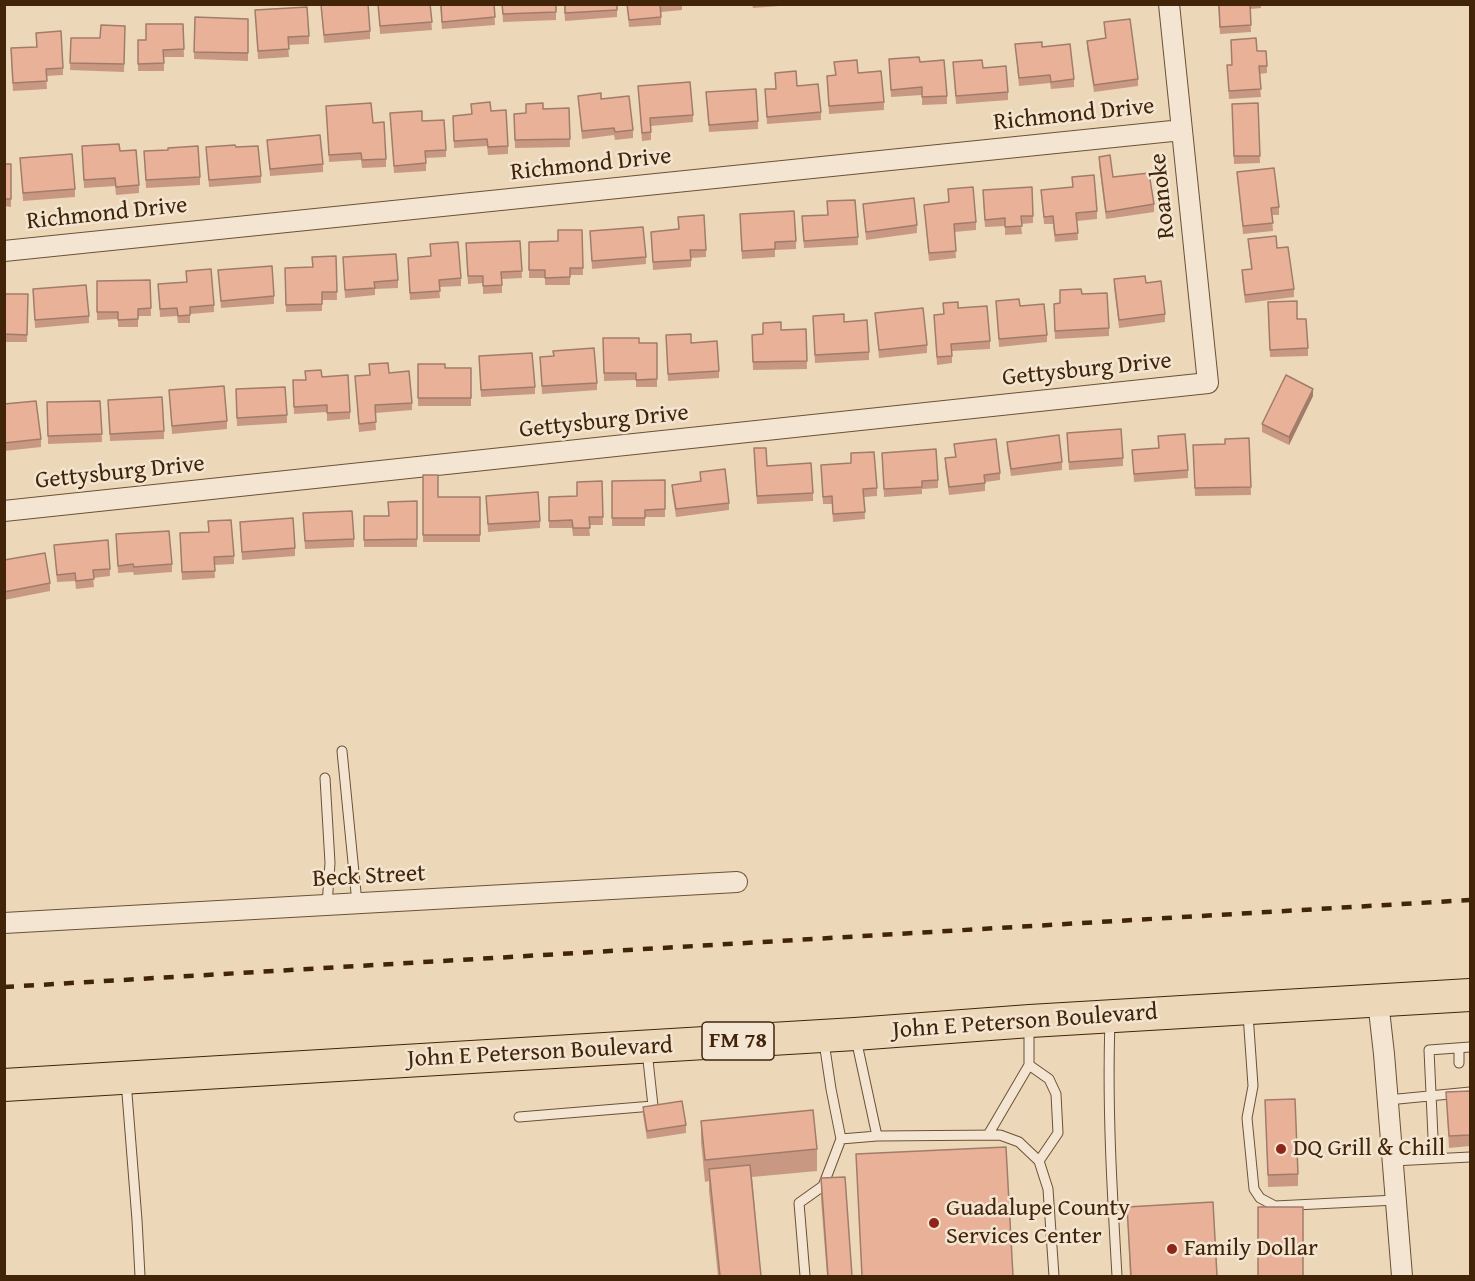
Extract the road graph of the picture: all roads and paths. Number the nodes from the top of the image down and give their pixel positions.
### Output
1 (1169, 4) edge
2 (1182, 130) junction
3 (4, 250) edge
4 (1208, 383) joint
5 (4, 511) edge
6 (342, 750) dead end
7 (325, 778) dead end
8 (737, 882) dead end
9 (357, 903) junction
10 (327, 905) junction
11 (4, 923) edge
12 (1470, 995) edge
13 (1378, 1001) junction
14 (1248, 1008) junction
15 (1110, 1016) junction
16 (1030, 1021) junction
17 (855, 1034) junction
18 (824, 1036) junction
19 (646, 1047) junction
20 (1470, 1047) edge
21 (1459, 1048) junction
22 (1459, 1063) dead end
23 (1029, 1065) junction
24 (126, 1078) junction
25 (1459, 1082) dead end
26 (4, 1085) edge
27 (1470, 1092) edge
28 (1459, 1093) junction
29 (1430, 1096) junction
30 (1388, 1100) junction
31 (519, 1117) dead end
32 (988, 1135) junction
33 (877, 1136) junction
34 (841, 1139) junction
35 (1470, 1157) edge
36 (1434, 1159) junction
37 (1039, 1161) junction
38 (1393, 1161) junction
39 (1396, 1200) junction
40 (140, 1276) edge
41 (805, 1276) edge
42 (1054, 1276) edge
43 (1117, 1276) edge
44 (1402, 1276) edge

1 - 2 street, Roanoke
2 - 3 street, Richmond Drive
2 - 4 street, Roanoke
4 - 5 street, Gettysburg Drive
6 - 9 lane
7 - 10 lane
8 - 9 street, Beck Street
9 - 10 street, Beck Street
10 - 11 street, Beck Street
12 - 13 main road, John E Peterson Boulevard / FM 78
13 - 14 main road, John E Peterson Boulevard / FM 78
13 - 30 street
14 - 15 main road, John E Peterson Boulevard / FM 78
14 - 39 lane
15 - 16 main road, John E Peterson Boulevard / FM 78
15 - 43 lane
16 - 17 main road, John E Peterson Boulevard / FM 78
16 - 23 lane
17 - 18 main road, John E Peterson Boulevard / FM 78
17 - 33 lane
18 - 19 main road, John E Peterson Boulevard / FM 78
18 - 34 lane
19 - 24 main road, John E Peterson Boulevard / FM 78
19 - 31 lane
20 - 21 lane
21 - 22 lane
21 - 29 lane
23 - 32 lane
23 - 37 lane
24 - 26 main road, John E Peterson Boulevard / FM 78
24 - 40 lane
25 - 28 lane
27 - 28 lane
28 - 29 lane
29 - 30 lane
29 - 36 lane
30 - 38 street
32 - 33 lane
32 - 37 lane
33 - 34 lane
34 - 41 lane
35 - 36 lane
36 - 38 lane
37 - 42 lane
38 - 39 street
39 - 44 street

